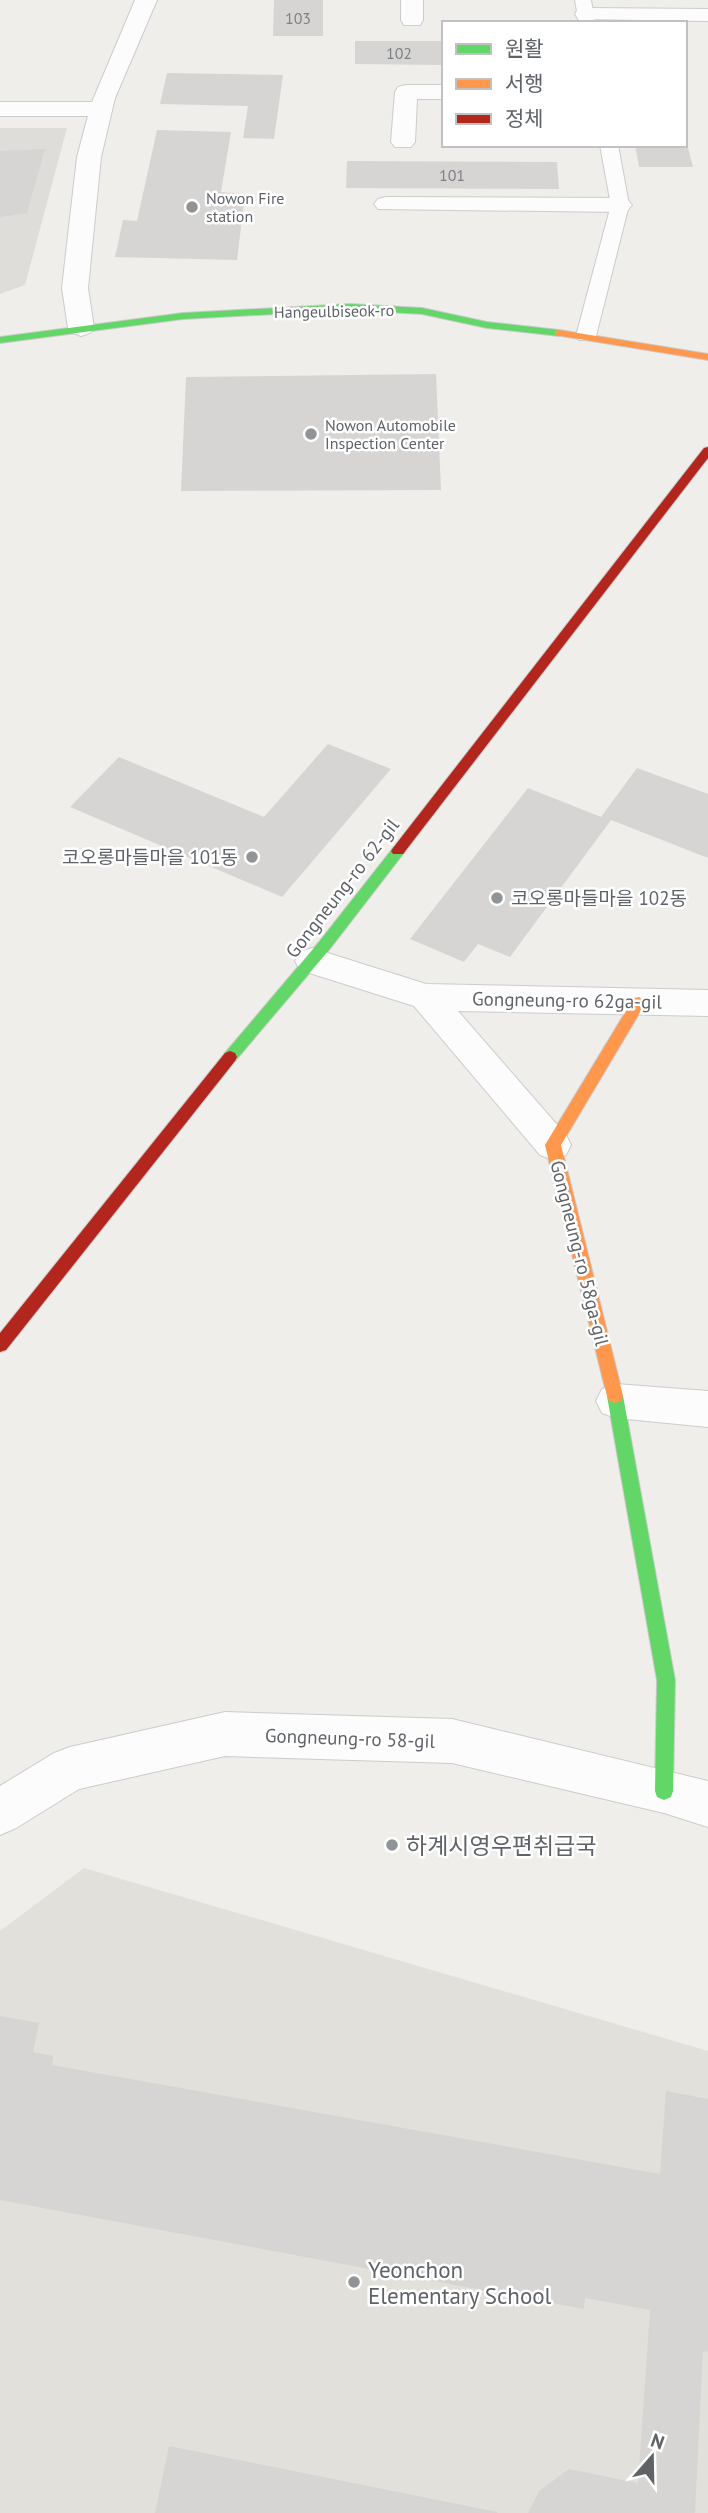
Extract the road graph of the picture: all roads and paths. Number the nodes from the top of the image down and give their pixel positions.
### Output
1 (146, 0) edge
2 (586, 12) edge
3 (708, 15) edge
4 (442, 92) edge
5 (0, 109) edge
6 (101, 109) junction
7 (403, 142) dead end
8 (609, 147) edge
9 (386, 204) dead end
10 (620, 205) junction
11 (81, 328) junction
12 (586, 336) junction
13 (0, 340) edge
14 (708, 357) edge
15 (708, 450) edge
16 (312, 961) junction
17 (426, 997) junction
18 (639, 1002) junction
19 (708, 1003) edge
20 (553, 1146) junction
21 (0, 1345) edge
22 (616, 1401) junction
23 (708, 1409) edge
24 (664, 1791) junction
25 (708, 1804) edge
26 (0, 1812) edge

1 - 6 street
2 - 3 street
4 - 7 street
5 - 6 street
6 - 11 street
8 - 10 lane
9 - 10 street
10 - 12 lane
11 - 12 street, Hangeulbiseok-ro
11 - 13 street, Hangeulbiseok-ro
12 - 14 street, Hangeulbiseok-ro
15 - 16 street, Gongneung-ro 62-gil
16 - 17 street, Gongneung-ro 62ga-gil
16 - 21 street, Gongneung-ro 62-gil
17 - 18 street, Gongneung-ro 62ga-gil
17 - 20 street, Gongneung-ro 62ga-gil
18 - 19 street, Gongneung-ro 62ga-gil
18 - 20 street, Gongneung-ro 58ga-gil
20 - 22 street, Gongneung-ro 58ga-gil
22 - 23 street
22 - 24 street, Gongneung-ro 58ga-gil
24 - 25 street, Gongneung-ro 58-gil
24 - 26 street, Gongneung-ro 58-gil

